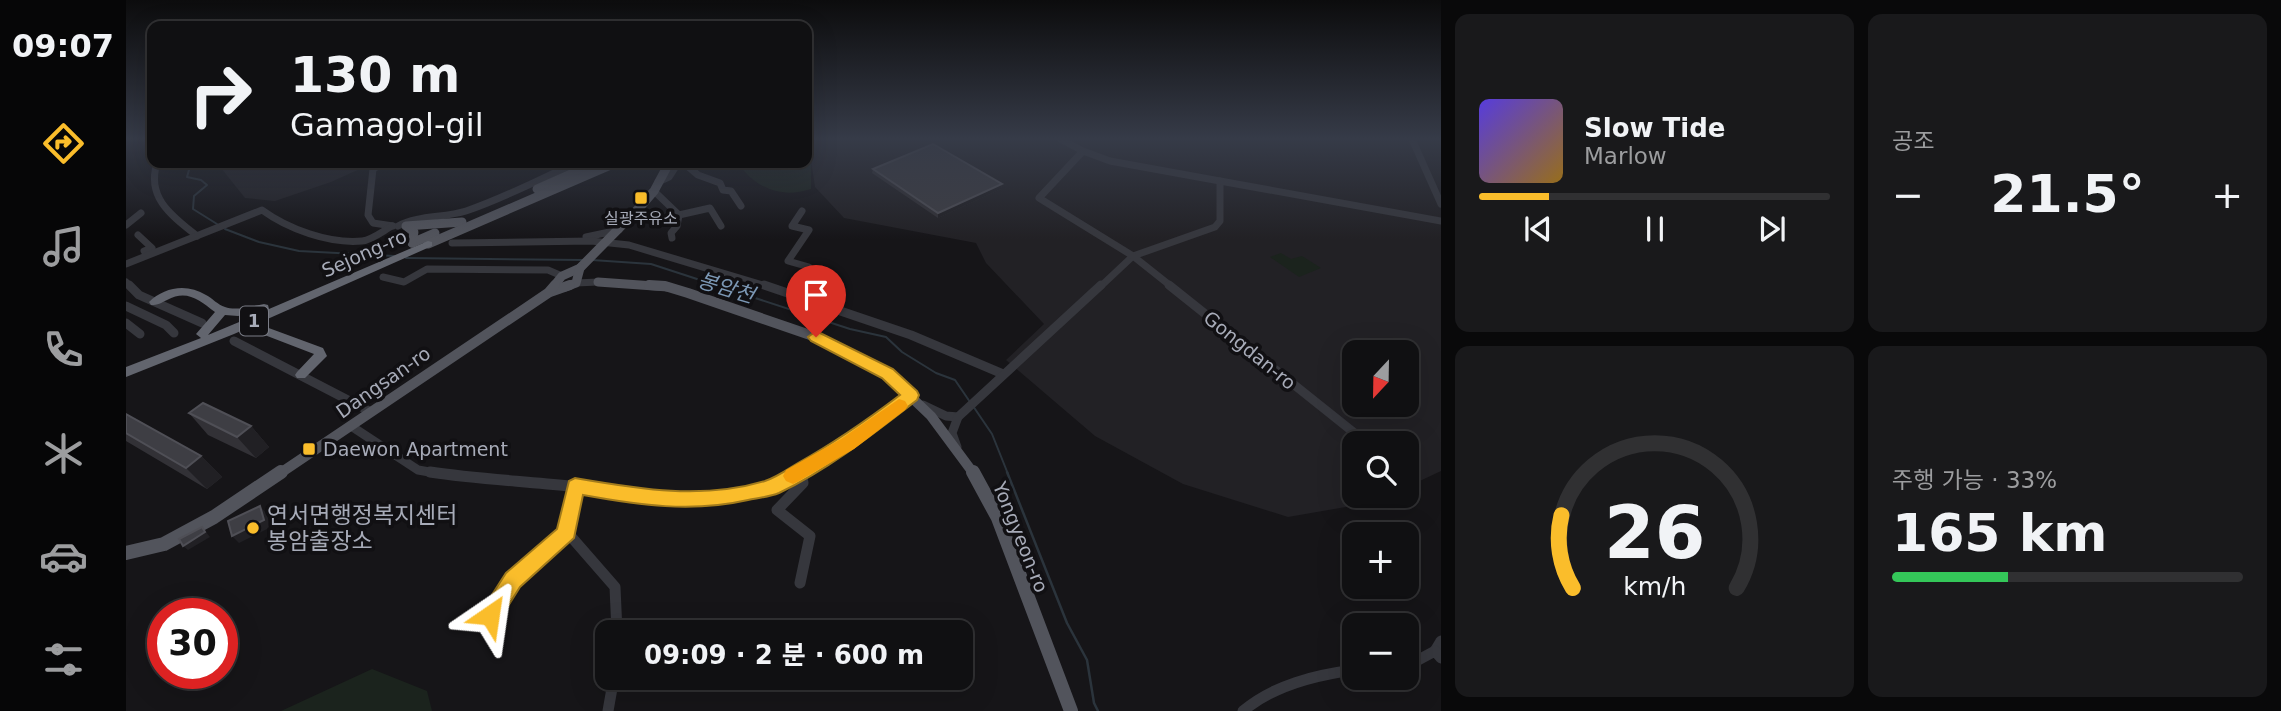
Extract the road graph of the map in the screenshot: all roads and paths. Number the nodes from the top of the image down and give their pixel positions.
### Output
1 (154, 172) edge
2 (373, 172) edge
3 (555, 172) edge
4 (574, 172) edge
5 (594, 172) edge
6 (664, 172) edge
7 (672, 172) edge
8 (695, 172) edge
9 (1063, 172) edge
10 (1171, 172) edge
11 (1427, 172) edge
12 (1220, 181) junction
13 (656, 186) junction
14 (1441, 204) edge
15 (741, 206) dead end
16 (802, 211) dead end
17 (141, 213) dead end
18 (679, 215) junction
19 (1441, 221) edge
20 (462, 222) junction
21 (126, 225) edge
22 (399, 226) junction
23 (721, 226) dead end
24 (619, 229) junction
25 (138, 235) dead end
26 (199, 235) junction
27 (672, 238) dead end
28 (571, 242) junction
29 (412, 243) junction
30 (452, 243) dead end
31 (606, 243) junction
32 (428, 244) joint
33 (629, 245) junction
34 (1133, 257) junction
35 (126, 258) edge
36 (126, 264) edge
37 (382, 271) junction
38 (570, 278) junction
39 (126, 282) edge
40 (598, 282) joint
41 (793, 296) junction
42 (155, 302) junction
43 (126, 306) edge
44 (264, 308) junction
45 (282, 309) junction
46 (138, 311) junction
47 (222, 311) junction
48 (126, 323) edge
49 (202, 329) junction
50 (266, 331) junction
51 (174, 332) dead end
52 (140, 334) dead end
53 (232, 336) junction
54 (126, 363) edge
55 (126, 372) edge
56 (300, 375) junction
57 (999, 378) junction
58 (914, 399) junction
59 (371, 412) junction
60 (959, 416) junction
61 (351, 426) junction
62 (1352, 431) edge
63 (958, 449) junction
64 (801, 471) junction
65 (575, 486) junction
66 (567, 532) junction
67 (126, 553) edge
68 (800, 583) dead end
69 (490, 615) dead end
70 (616, 620) edge
71 (1439, 650) edge
72 (1419, 660) edge
73 (1342, 673) edge
74 (612, 690) edge
75 (608, 711) edge
76 (1071, 711) edge
77 (1243, 711) edge

1 - 26 street
2 - 22 street, Sejong-ro
3 - 22 street
4 - 20 main road, Sejong-ro / 1
5 - 32 main road, Sejong-ro / 1
6 - 13 main road
7 - 13 street
8 - 15 street
9 - 34 street, Gongdan-ro
10 - 12 street
11 - 14 street
12 - 19 street
12 - 34 street
13 - 18 street
13 - 24 main road
16 - 41 street
17 - 21 street
18 - 23 street
18 - 27 street
20 - 22 main road
20 - 29 main road, Sejong-ro / 1
22 - 26 street
22 - 29 main road
24 - 28 street
24 - 31 main road
24 - 33 street
25 - 35 street
26 - 36 street
28 - 30 street
28 - 31 street
29 - 44 highway, Sejong-ro / 1
31 - 33 street
31 - 38 main road
32 - 37 highway, Sejong-ro / 1
33 - 41 street
34 - 57 street
34 - 62 street, Gongdan-ro
37 - 38 street
37 - 45 highway, Sejong-ro / 1
38 - 40 street
38 - 59 main road, Dangsan-ro
39 - 42 street
40 - 58 main road, Yongyeon-ro
41 - 57 street
42 - 46 street
42 - 47 highway
42 - 49 street
43 - 46 street
44 - 47 highway
44 - 49 highway, Sejong-ro / 1
45 - 50 highway
45 - 53 highway, Sejong-ro / 1
46 - 51 street
47 - 49 highway
48 - 52 street
49 - 54 highway, Sejong-ro / 1
50 - 53 highway
50 - 56 highway
53 - 55 highway, Sejong-ro / 1
53 - 56 street
56 - 59 street
57 - 60 street
58 - 60 street
58 - 63 main road, Yongyeon-ro
58 - 64 street
59 - 61 main road, Dangsan-ro
60 - 63 street
61 - 65 street
61 - 67 main road, Dangsan-ro
63 - 76 main road, Yongyeon-ro
64 - 65 street
64 - 68 street
65 - 66 street
66 - 69 street
66 - 70 street
71 - 72 street
73 - 77 street
74 - 75 street

